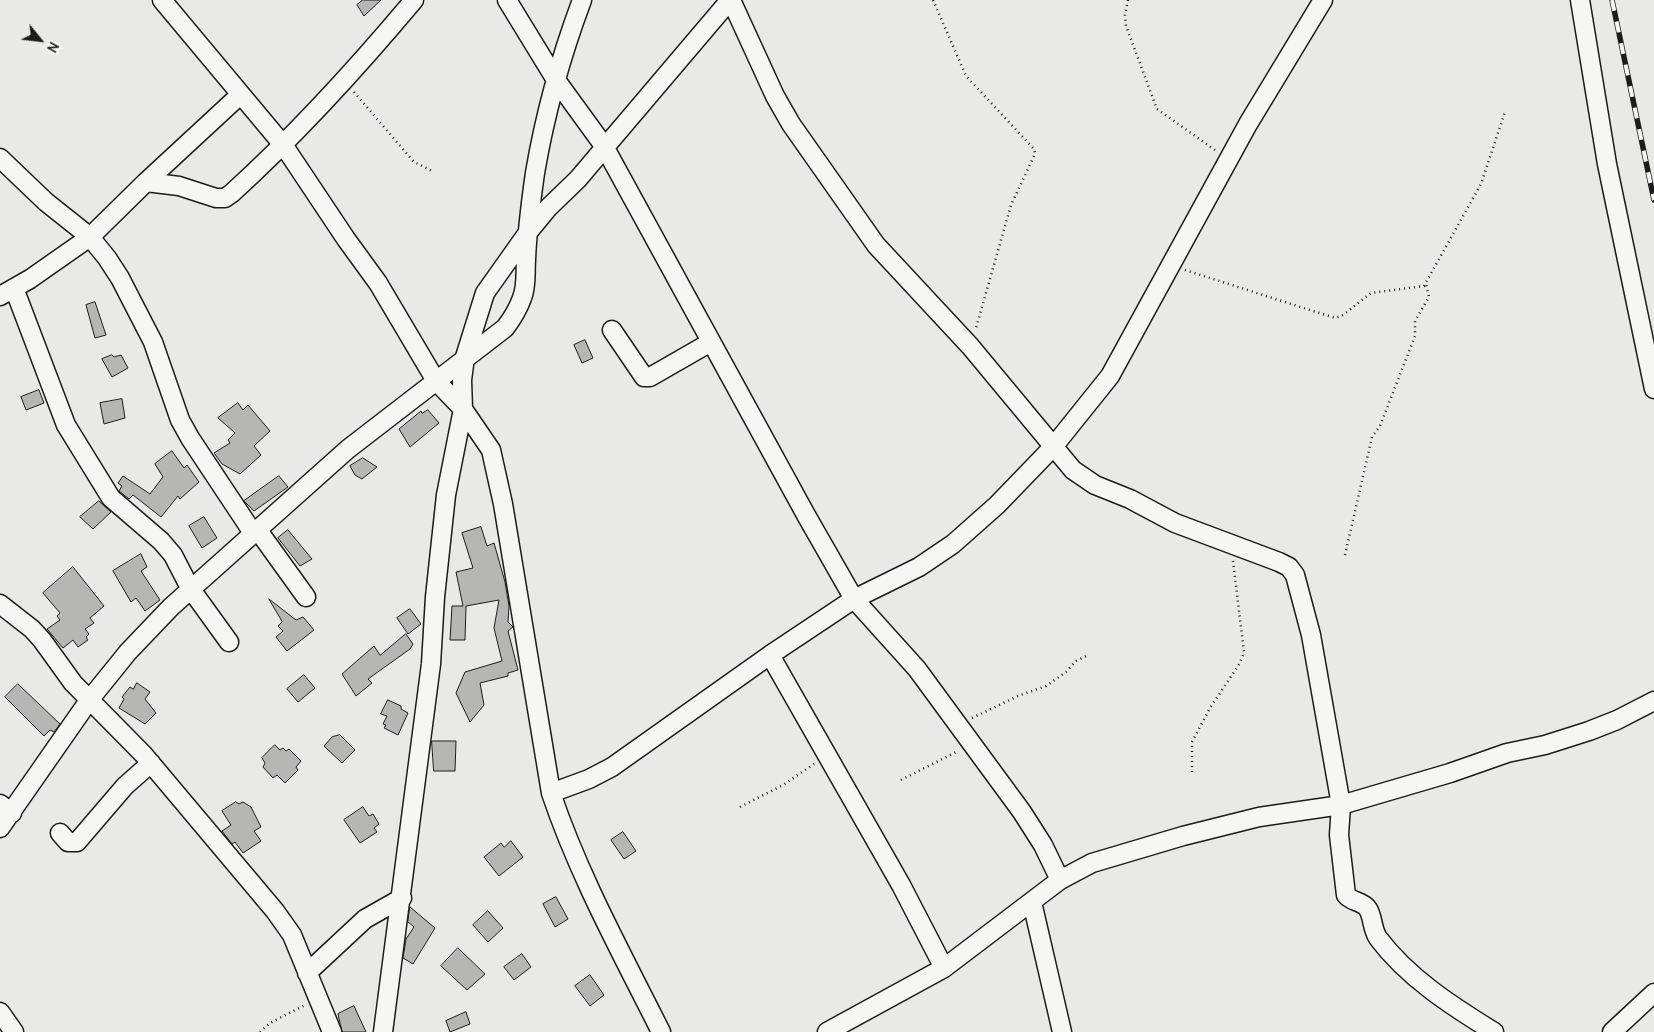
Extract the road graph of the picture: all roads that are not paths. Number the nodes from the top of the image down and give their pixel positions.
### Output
1 (162, 0) edge
2 (414, 0) edge
3 (507, 0) edge
4 (582, 0) edge
5 (730, 0) edge
6 (1323, 0) edge
7 (1580, 0) edge
8 (556, 80) junction
9 (240, 95) junction
10 (284, 146) junction
11 (604, 146) junction
12 (0, 158) edge
13 (146, 182) junction
14 (529, 231) junction
15 (90, 237) junction
16 (7, 292) edge
17 (612, 330) dead end
18 (711, 342) junction
19 (465, 357) junction
20 (436, 381) junction
21 (1654, 390) edge
22 (463, 409) junction
23 (1052, 447) junction
24 (255, 531) junction
25 (190, 588) junction
26 (306, 597) dead end
27 (854, 599) junction
28 (0, 604) edge
29 (229, 642) dead end
30 (770, 655) junction
31 (90, 699) junction
32 (1654, 700) edge
33 (151, 763) junction
34 (551, 793) junction
35 (1341, 805) junction
36 (6, 808) edge
37 (0, 828) edge
38 (60, 833) dead end
39 (1060, 880) junction
40 (402, 898) junction
41 (1032, 902) junction
42 (944, 968) junction
43 (307, 972) junction
44 (1654, 993) edge
45 (0, 1012) edge
46 (14, 1032) edge
47 (332, 1032) edge
48 (383, 1032) edge
49 (661, 1032) edge
50 (827, 1032) edge
51 (1062, 1032) edge
52 (1494, 1032) edge
53 (1612, 1032) edge

1 - 9 street
2 - 10 street
3 - 8 street
4 - 8 street
5 - 11 street
5 - 23 street
6 - 23 street
7 - 21 street
8 - 11 street
8 - 14 street
9 - 10 street
9 - 13 street
10 - 13 street
10 - 20 street
11 - 14 street
11 - 18 street
12 - 15 street
13 - 15 street
14 - 19 street
14 - 19 street
15 - 16 street
15 - 24 street
16 - 25 street
17 - 18 street
18 - 27 street
19 - 20 street
19 - 22 street
20 - 22 street
20 - 24 street
22 - 34 street
22 - 40 street
23 - 27 street
23 - 35 street
24 - 25 street
24 - 26 street
25 - 29 street
25 - 31 street
27 - 30 street
27 - 39 street
28 - 31 street
30 - 34 street
30 - 42 street
31 - 33 street
31 - 36 street
32 - 35 street
33 - 38 street
33 - 43 street
34 - 49 street
35 - 39 street
35 - 52 street
36 - 37 street
39 - 41 street
40 - 43 street
40 - 48 street
41 - 42 street
41 - 51 street
42 - 50 street
43 - 47 street
44 - 53 street
45 - 46 street

